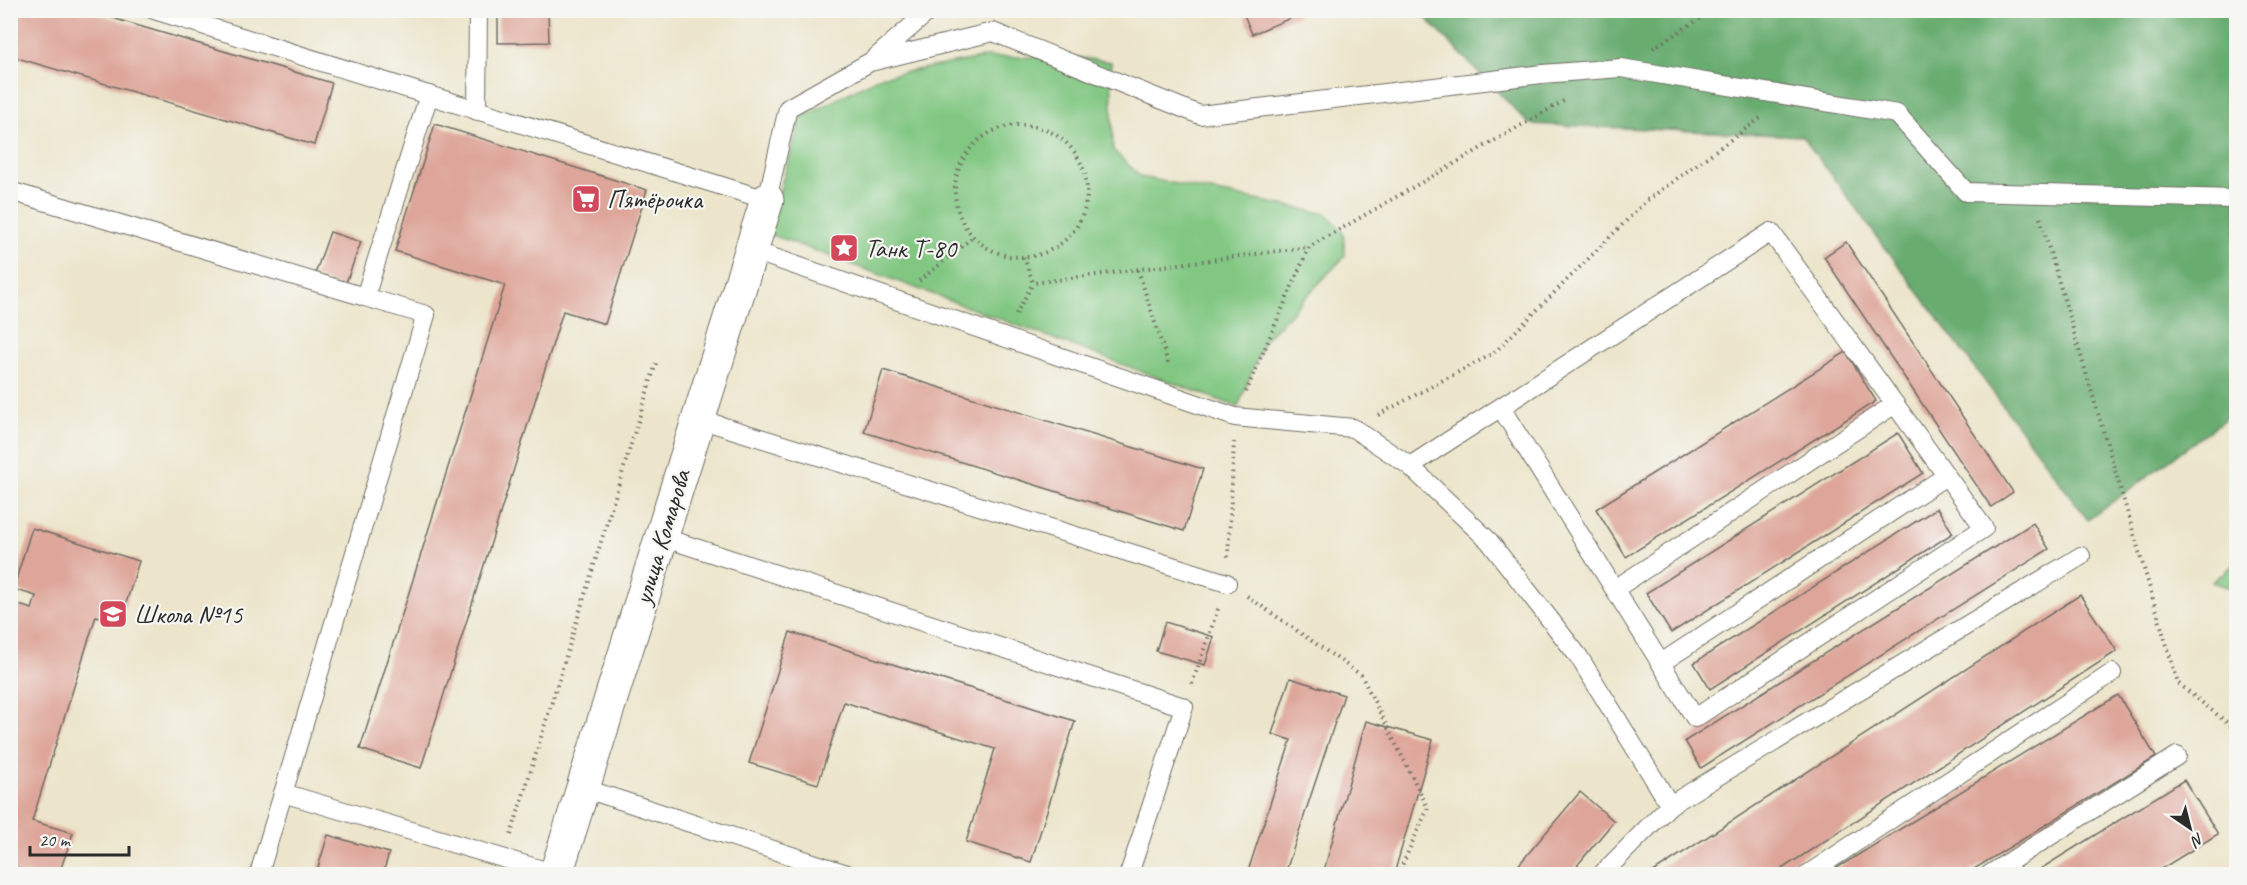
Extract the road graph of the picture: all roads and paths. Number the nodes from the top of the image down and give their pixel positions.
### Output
1 (154, 10) edge
2 (478, 10) edge
3 (930, 10) edge
4 (1714, 10) edge
5 (870, 62) junction
6 (1621, 68) junction
7 (429, 95) junction
8 (1791, 96) junction
9 (477, 111) junction
10 (10, 191) edge
11 (2033, 194) junction
12 (2236, 199) edge
13 (767, 200) junction
14 (973, 237) junction
15 (1309, 247) dead end
16 (751, 250) junction
17 (1024, 257) junction
18 (1138, 270) junction
19 (1033, 283) junction
20 (365, 297) junction
21 (896, 301) junction
22 (1003, 337) junction
23 (657, 360) dead end
24 (1179, 398) junction
25 (1895, 404) junction
26 (1501, 408) junction
27 (699, 419) junction
28 (1353, 428) junction
29 (1410, 466) junction
30 (1946, 476) junction
31 (662, 537) junction
32 (2080, 556) dead end
33 (1227, 583) joint
34 (1615, 590) junction
35 (1661, 663) junction
36 (2112, 672) dead end
37 (1184, 707) junction
38 (2236, 730) edge
39 (2177, 756) dead end
40 (583, 788) junction
41 (283, 793) junction
42 (1670, 805) junction
43 (504, 858) junction
44 (1621, 867) edge
45 (259, 874) edge
46 (556, 874) edge
47 (847, 874) edge
48 (1129, 874) edge
49 (1602, 874) edge
50 (1808, 874) edge
51 (1990, 874) edge

1 - 7 lane
2 - 9 lane
3 - 5 lane
4 - 6 path
5 - 6 lane
5 - 13 lane
6 - 8 lane
7 - 9 lane
7 - 20 lane
8 - 11 lane
8 - 28 path
9 - 13 lane
10 - 20 lane
11 - 12 lane
11 - 38 path
13 - 16 street, улица Комарова
14 - 17 path
14 - 17 path
14 - 21 path
15 - 18 path
16 - 21 lane
16 - 27 street, улица Комарова
17 - 19 path
18 - 19 path
18 - 24 path
19 - 22 path
20 - 41 lane
21 - 22 lane
22 - 24 lane
23 - 43 path
24 - 28 lane
25 - 26 lane
25 - 30 lane
25 - 34 lane
26 - 29 lane
26 - 34 lane
27 - 31 street, улица Комарова
27 - 33 lane
28 - 29 lane
29 - 42 lane
30 - 35 lane
30 - 35 lane
31 - 37 lane
31 - 40 street, улица Комарова
32 - 42 lane
33 - 37 path
34 - 35 lane
36 - 50 lane
37 - 48 lane
39 - 51 lane
40 - 46 street, улица Комарова
40 - 47 lane
41 - 43 lane
41 - 45 lane
42 - 44 lane
43 - 46 lane
44 - 49 lane

